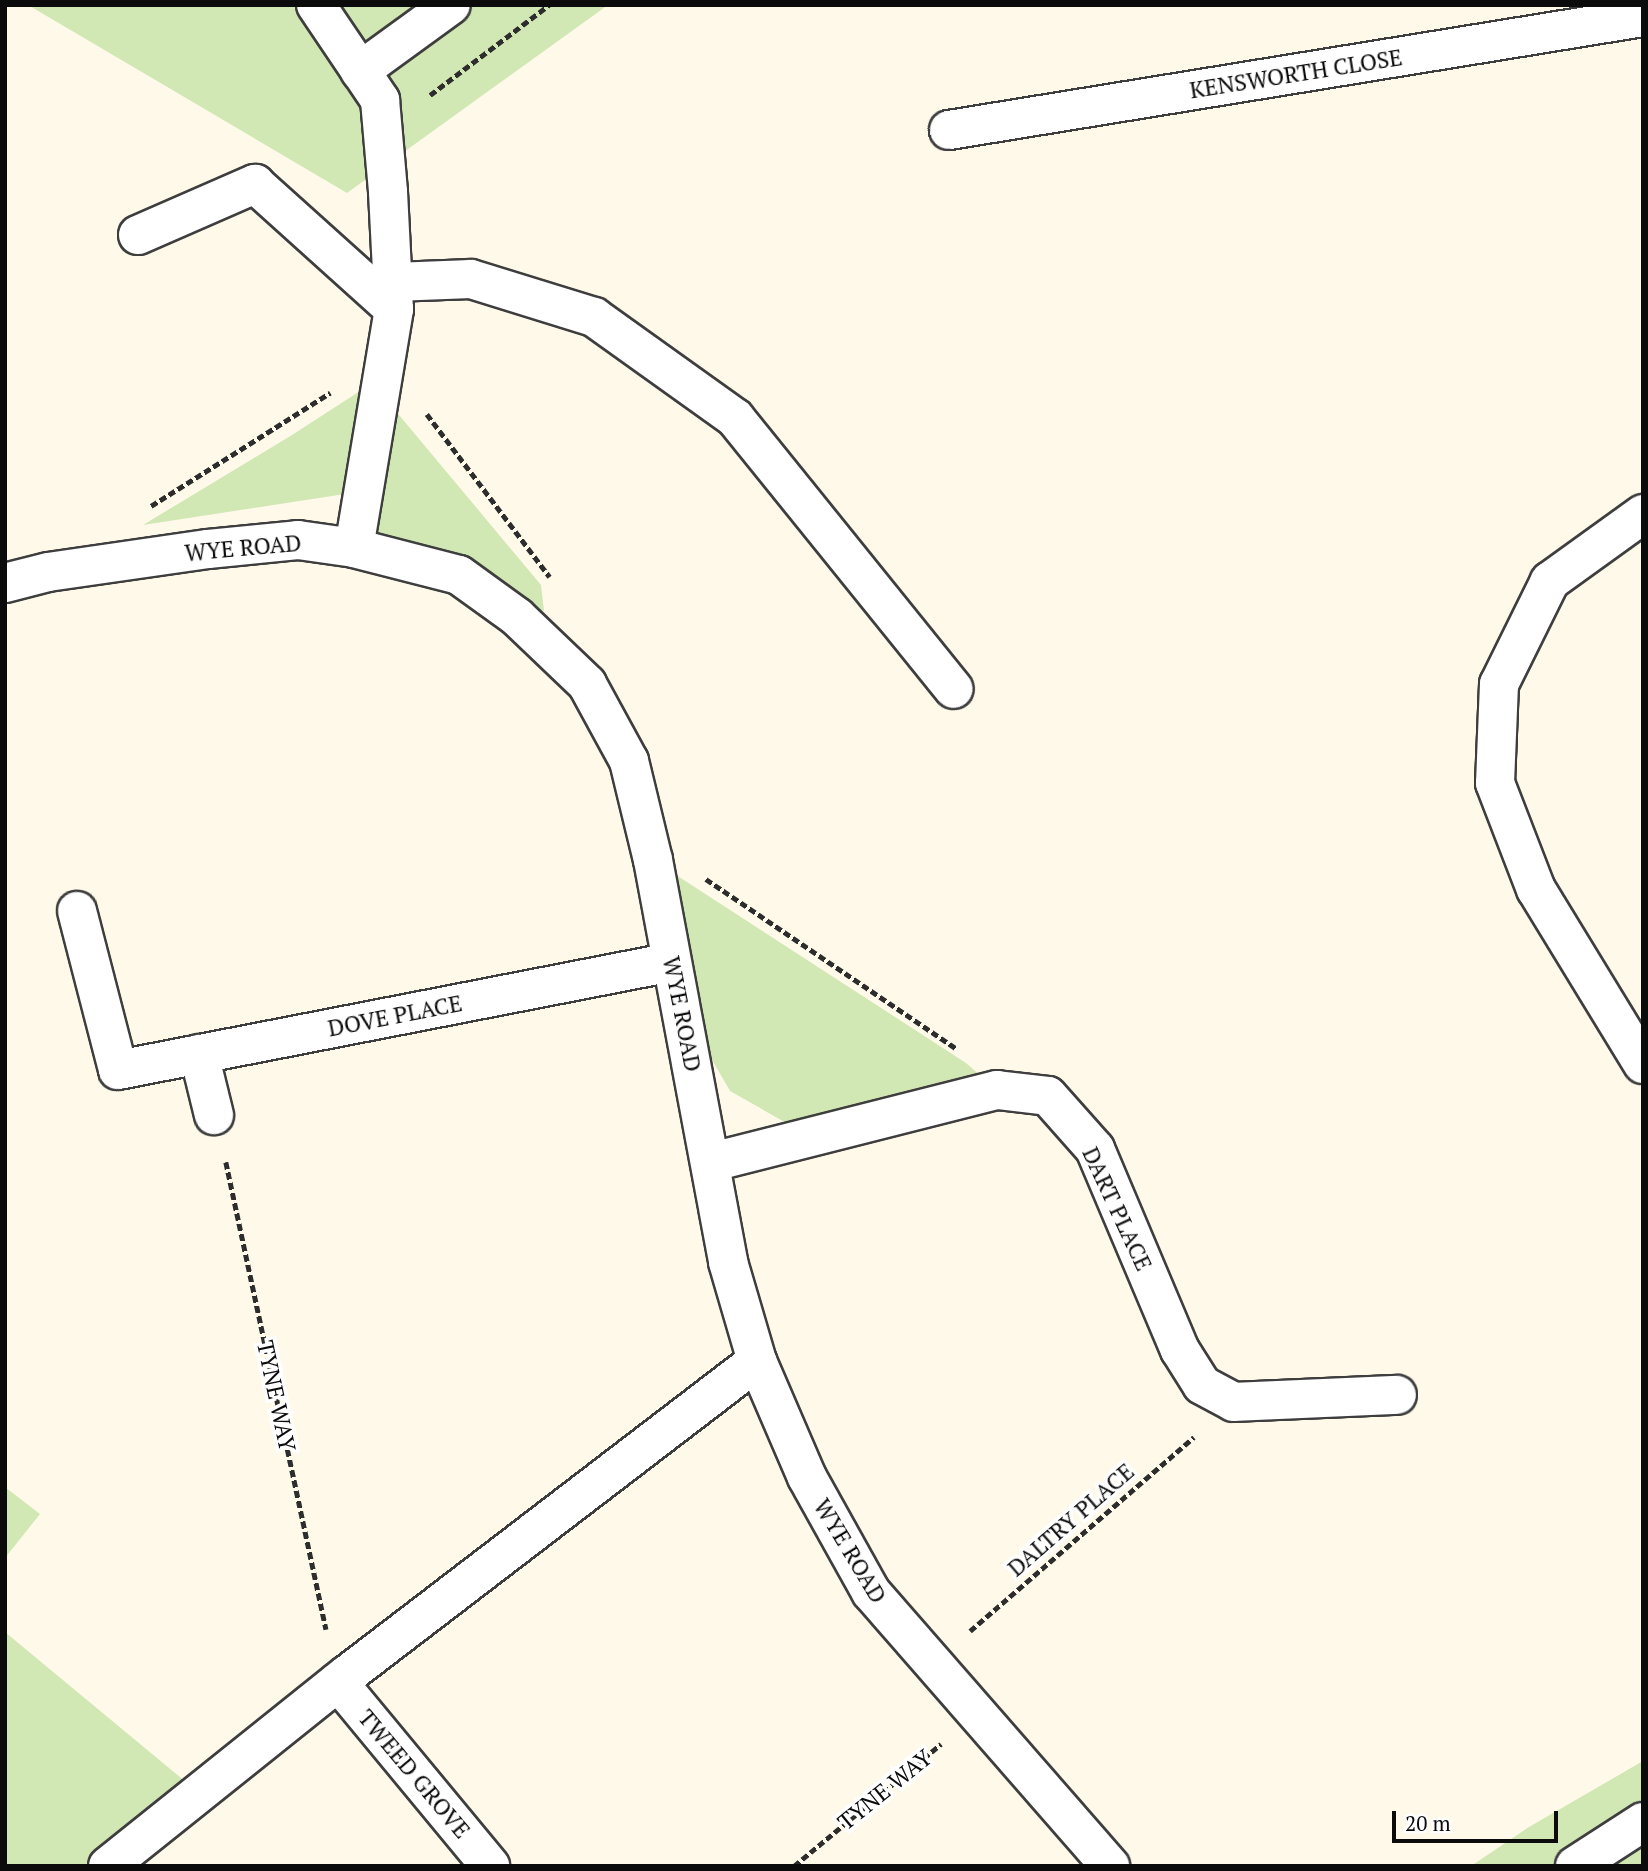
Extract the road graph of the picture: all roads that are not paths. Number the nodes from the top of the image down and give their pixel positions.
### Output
1 (316, 5) edge
2 (451, 5) edge
3 (1643, 17) edge
4 (360, 71) junction
5 (949, 130) dead end
6 (138, 234) dead end
7 (394, 295) junction
8 (1643, 514) edge
9 (354, 548) junction
10 (5, 583) edge
11 (954, 689) dead end
12 (77, 911) dead end
13 (672, 962) junction
14 (199, 1054) junction
15 (1643, 1064) edge
16 (214, 1115) road end
17 (712, 1162) junction
18 (757, 1361) junction
19 (1397, 1395) dead end
20 (343, 1678) junction
21 (1643, 1822) edge
22 (107, 1866) edge
23 (490, 1866) edge
24 (1110, 1866) edge
25 (1575, 1866) edge

1 - 4 street
2 - 4 street
3 - 5 street, KENSWORTH CLOSE
4 - 7 street
6 - 7 street
7 - 9 street
7 - 11 street
8 - 15 street
9 - 10 street, WYE ROAD
9 - 13 street, WYE ROAD
12 - 14 street, DOVE PLACE
13 - 14 street, DOVE PLACE
13 - 17 street, WYE ROAD
14 - 16 street
17 - 18 street, WYE ROAD
17 - 19 street, DART PLACE
18 - 20 street
18 - 24 street, WYE ROAD
20 - 22 street
20 - 23 street, TWEED GROVE
21 - 25 street

